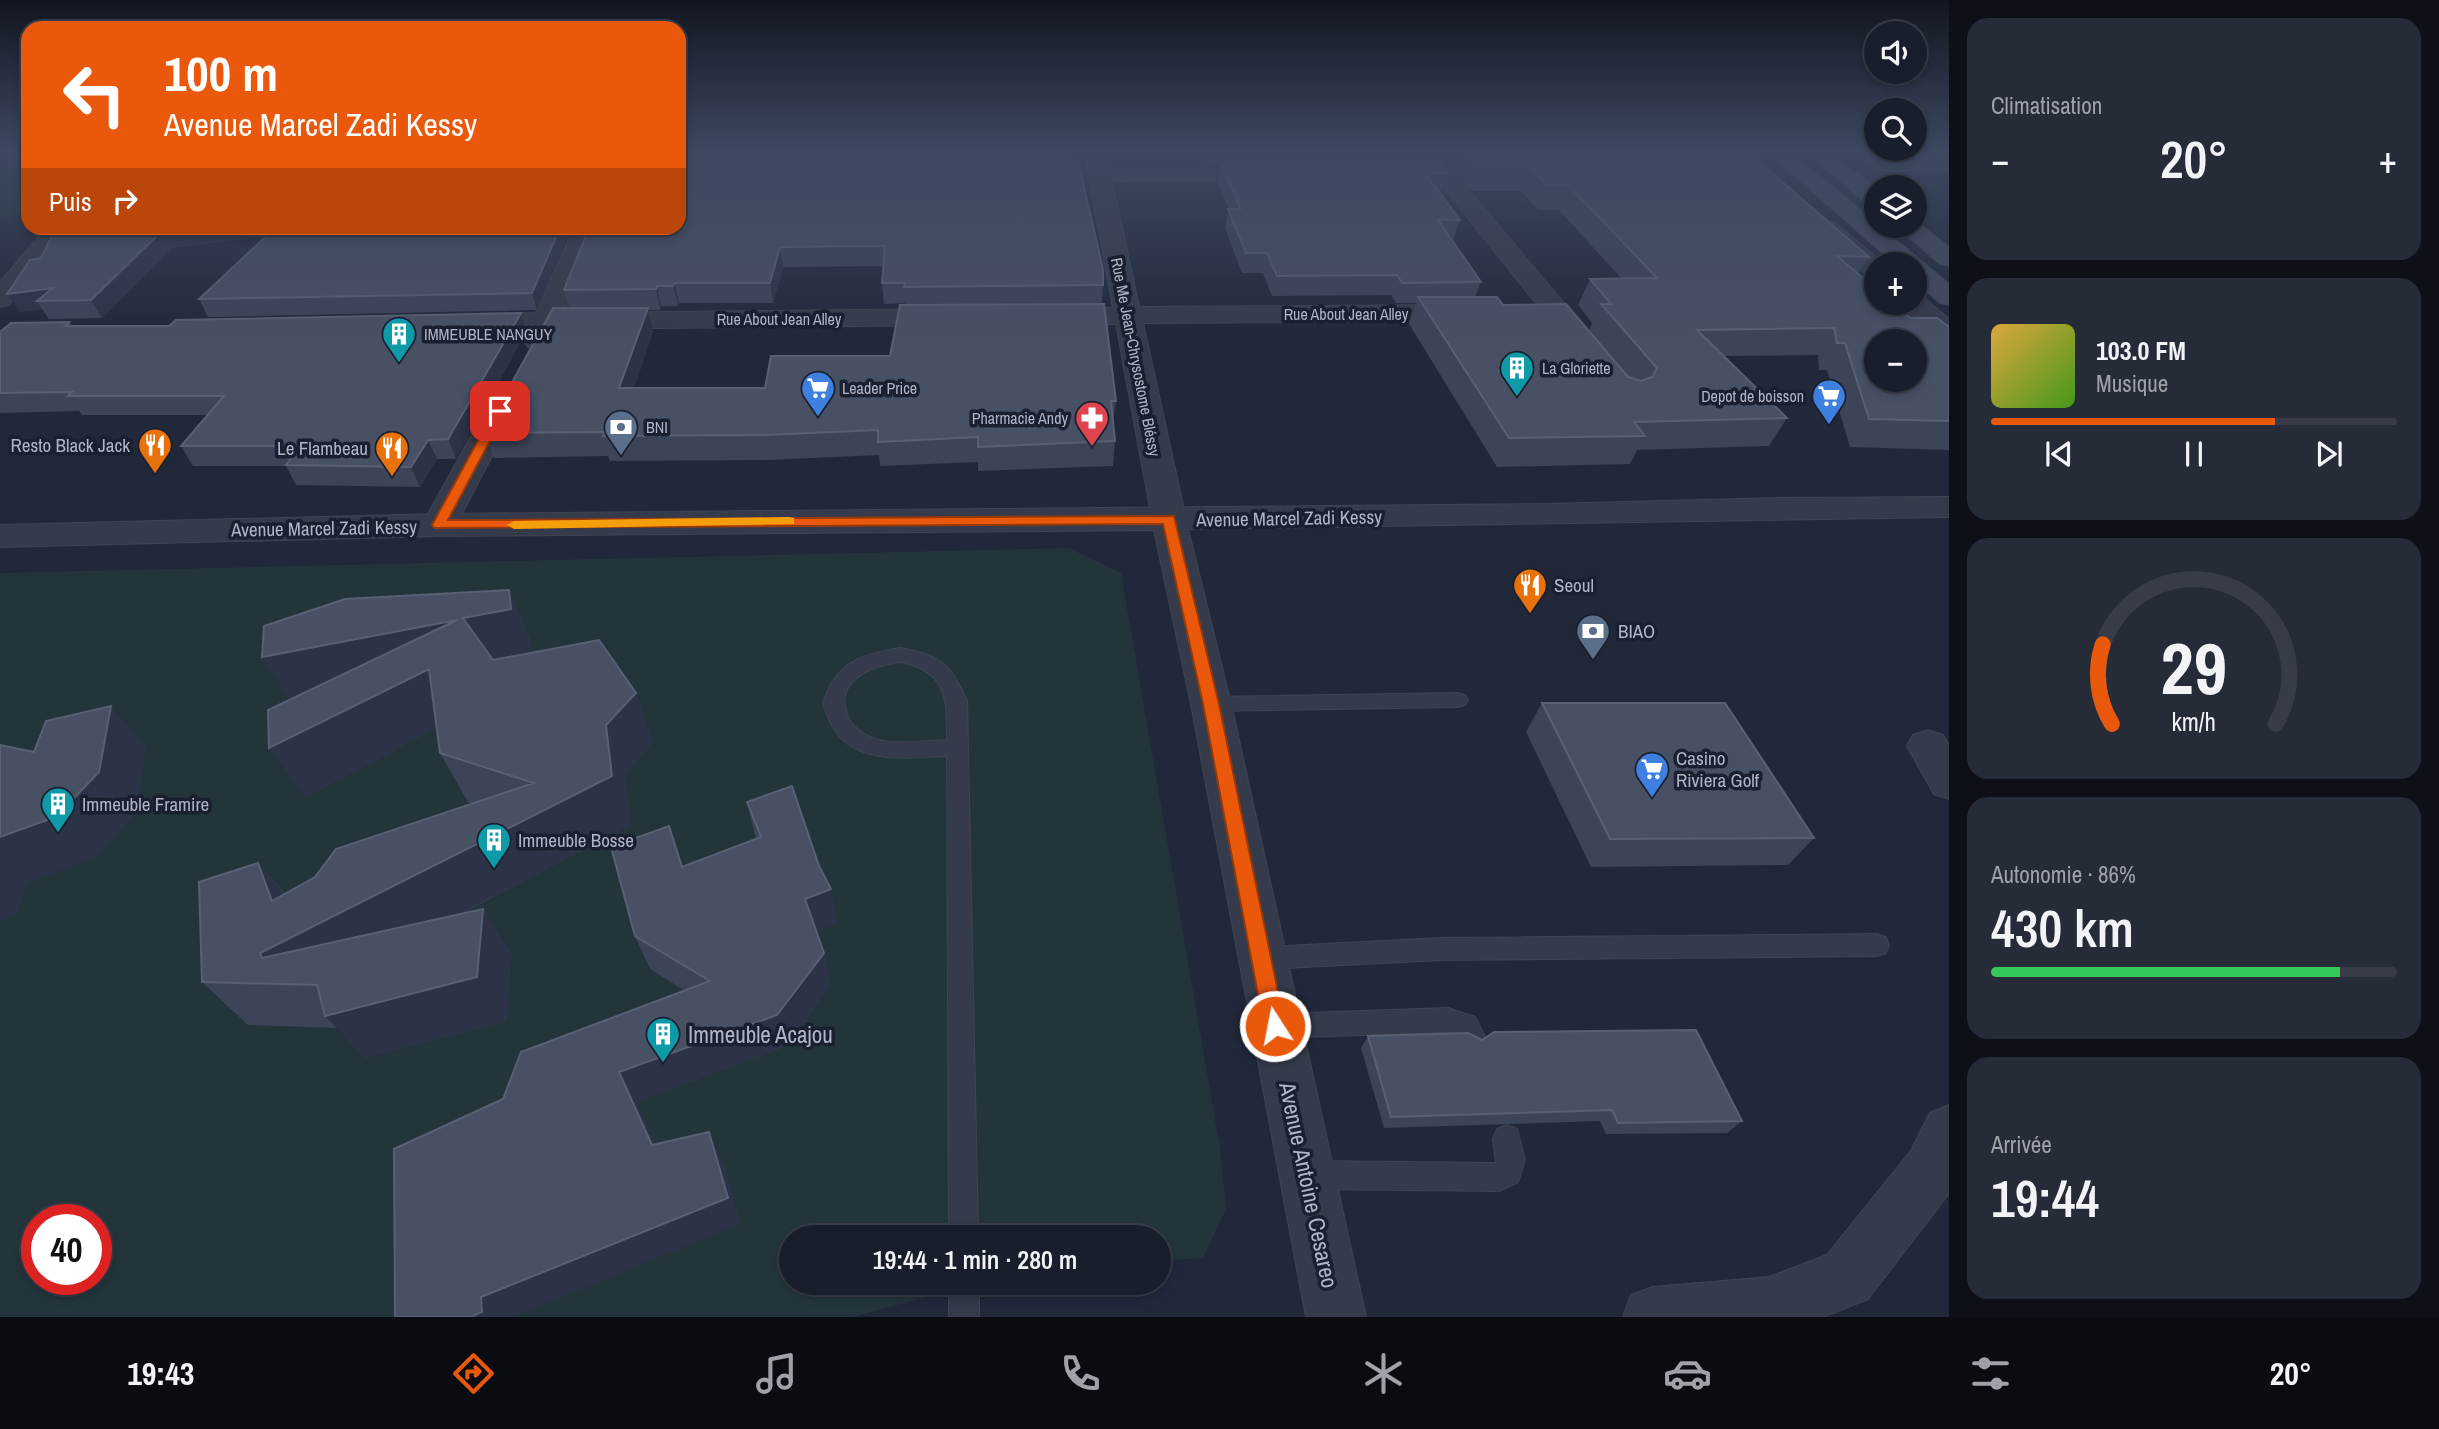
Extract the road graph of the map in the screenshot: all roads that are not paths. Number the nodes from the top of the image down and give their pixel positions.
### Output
1 (1103, 214) edge
2 (1471, 214) edge
3 (1851, 214) edge
4 (1813, 216) edge
5 (51, 235) edge
6 (583, 235) edge
7 (1923, 238) edge
8 (1896, 252) edge
9 (1949, 259) edge
10 (1864, 260) edge
11 (11, 274) edge
12 (1927, 279) edge
13 (1949, 297) edge
14 (0, 299) edge
15 (1558, 312) junction
16 (1488, 313) edge
17 (1530, 313) edge
18 (1927, 314) edge
19 (1129, 315) junction
20 (1032, 316) edge
21 (978, 317) edge
22 (549, 321) junction
23 (439, 323) edge
24 (1949, 333) edge
25 (1600, 366) edge
26 (1949, 508) edge
27 (1169, 519) junction
28 (439, 525) junction
29 (0, 536) edge
30 (1458, 700) dead end
31 (1211, 704) junction
32 (1928, 746) dead end
33 (958, 748) junction
34 (1949, 782) edge
35 (1877, 944) dead end
36 (1262, 958) junction
37 (1275, 1026) junction
38 (1472, 1037) edge
39 (1949, 1132) edge
40 (1507, 1139) dead end
41 (1306, 1174) junction
42 (964, 1225) edge
43 (964, 1295) edge
44 (964, 1317) edge
45 (1336, 1317) edge
46 (1653, 1317) edge

1 - 19 street, Rue Me Jean-Chrysostome Bléssy
2 - 15 street
3 - 8 main road
4 - 10 street
5 - 11 street
6 - 22 street
7 - 9 main road
11 - 14 street
12 - 13 main road
15 - 17 street
15 - 25 street
16 - 19 street, Rue About Jean Alley
18 - 24 street
19 - 20 street, Rue About Jean Alley
19 - 27 street, Rue Me Jean-Chrysostome Bléssy
21 - 22 street, Rue About Jean Alley
22 - 23 street, Rue About Jean Alley
22 - 28 street
26 - 27 street, Avenue Marcel Zadi Kessy
27 - 28 street, Avenue Marcel Zadi Kessy
27 - 31 street, Avenue Antoine Cesareo
28 - 29 street, Avenue Marcel Zadi Kessy
30 - 31 lane
31 - 36 street, Avenue Antoine Cesareo
32 - 34 street
33 - 33 lane
33 - 42 lane
35 - 36 lane
36 - 37 street, Avenue Antoine Cesareo
37 - 38 lane
37 - 41 street, Avenue Antoine Cesareo
39 - 46 street
40 - 41 lane
41 - 45 street, Avenue Antoine Cesareo
43 - 44 lane

